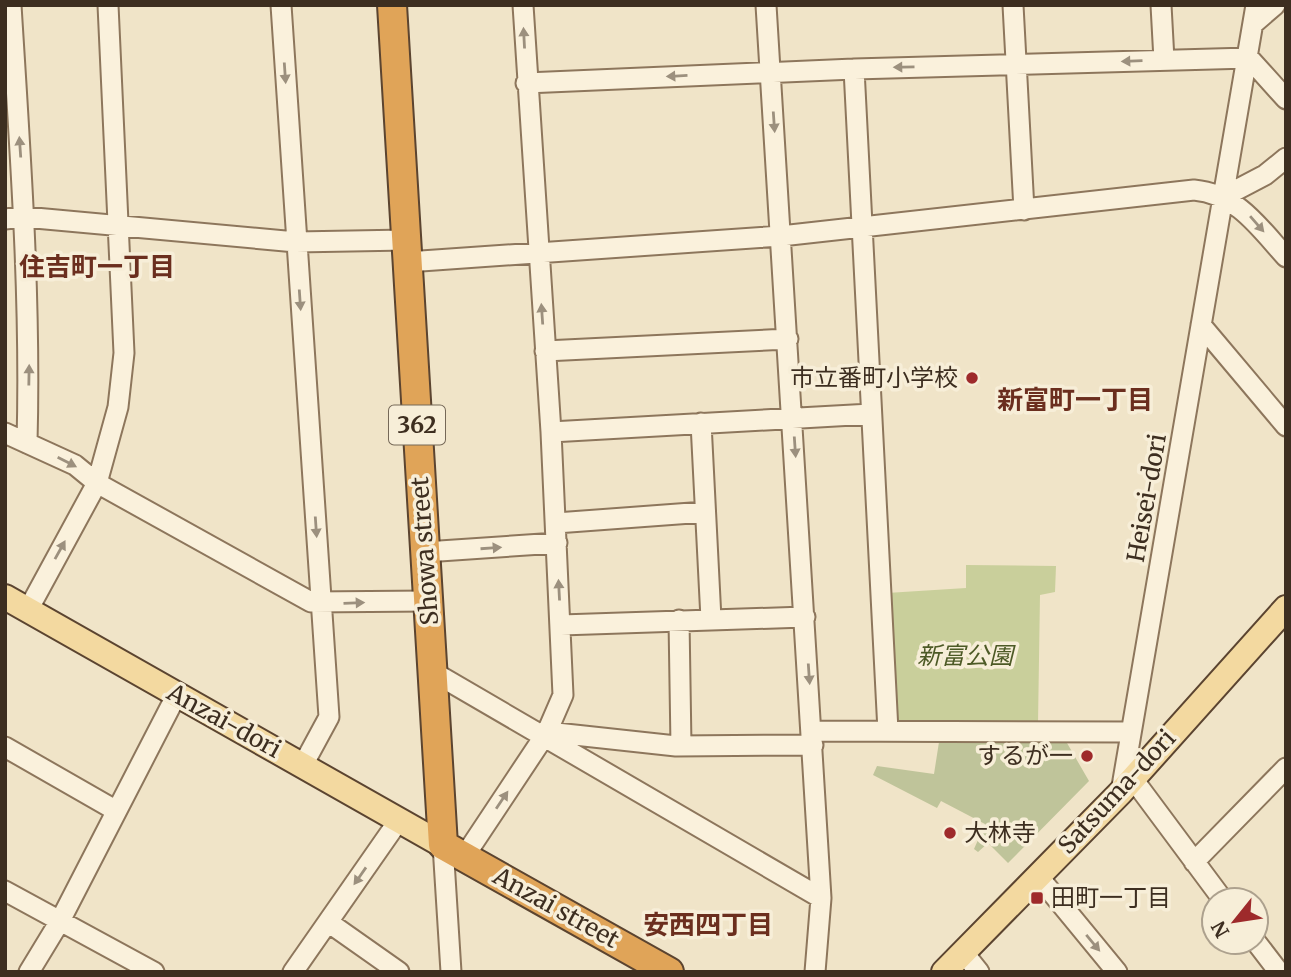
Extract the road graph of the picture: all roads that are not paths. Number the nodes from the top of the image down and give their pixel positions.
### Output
1 (11, 5) edge
2 (108, 5) edge
3 (281, 5) edge
4 (392, 5) edge
5 (523, 5) edge
6 (766, 5) edge
7 (1013, 5) edge
8 (1161, 5) edge
9 (1275, 5) edge
10 (1254, 15) edge
11 (1249, 58) junction
12 (1164, 60) junction
13 (1015, 65) junction
14 (854, 68) junction
15 (770, 71) junction
16 (526, 83) junction
17 (1286, 99) edge
18 (1286, 158) edge
19 (1223, 197) junction
20 (1024, 210) junction
21 (15, 218) edge
22 (119, 227) junction
23 (862, 227) junction
24 (781, 236) junction
25 (296, 242) junction
26 (406, 251) junction
27 (538, 253) junction
28 (1286, 257) edge
29 (1202, 325) junction
30 (788, 339) junction
31 (545, 351) junction
32 (871, 414) junction
33 (793, 418) junction
34 (701, 423) junction
35 (1286, 426) edge
36 (551, 432) junction
37 (5, 433) edge
38 (27, 443) junction
39 (97, 483) junction
40 (705, 512) junction
41 (556, 523) junction
42 (557, 544) junction
43 (425, 552) junction
44 (5, 597) edge
45 (428, 601) junction
46 (321, 604) junction
47 (1286, 608) edge
48 (27, 610) junction
49 (805, 617) junction
50 (711, 619) junction
51 (679, 620) junction
52 (561, 625) junction
53 (433, 672) junction
54 (177, 694) junction
55 (888, 731) junction
56 (1131, 732) junction
57 (545, 735) junction
58 (813, 738) junction
59 (681, 746) junction
60 (5, 747) edge
61 (303, 765) junction
62 (1286, 768) edge
63 (1127, 785) junction
64 (115, 810) junction
65 (399, 820) junction
66 (454, 851) junction
67 (1194, 862) junction
68 (1038, 876) junction
69 (1212, 886) edge
70 (5, 891) edge
71 (821, 898) junction
72 (60, 921) junction
73 (328, 922) junction
74 (963, 952) junction
75 (1267, 956) edge
76 (29, 972) edge
77 (154, 972) edge
78 (293, 972) edge
79 (399, 972) edge
80 (451, 972) edge
81 (668, 972) edge
82 (815, 972) edge
83 (944, 972) edge
84 (979, 972) edge
85 (1117, 972) edge
86 (1279, 972) edge

21 -> 1 street
2 - 22 street
3 -> 25 street
4 - 26 highway, Showa street / 362
16 -> 5 street
6 - 15 street
7 - 13 street
8 - 12 street
9 - 10 street
10 - 11 street, Heisei-dori
11 - 12 street
11 - 17 street
11 - 19 street, Heisei-dori
12 -> 13 street
13 -> 14 street
13 - 20 street
14 - 15 street
14 - 23 street
15 -> 16 street
15 -> 24 street
16 - 27 street
18 - 19 street
19 - 20 street
19 -> 28 street
19 - 29 street, Heisei-dori
20 - 23 street
21 - 22 street
38 -> 21 street
22 - 25 street
22 - 39 street
23 - 24 street
23 - 32 street
24 - 27 street
24 - 30 street
25 - 26 street
25 -> 46 street
26 - 27 street
26 - 43 highway, Showa street / 362
31 -> 27 street
29 - 35 street
29 - 56 street, Heisei-dori
30 - 31 street
30 - 33 street
31 - 36 street
32 - 33 street
32 - 55 street
33 - 34 street
33 -> 49 street
34 - 36 street
34 - 40 street
36 - 41 street
37 - 38 street
38 -> 39 street
39 - 46 street
48 -> 39 street
40 - 41 street
40 - 50 street
41 - 42 street
43 -> 42 street
52 -> 42 street
43 - 45 highway, Showa street / 362
44 - 48 main road, Anzai-dori
46 -> 45 street
45 - 53 highway, Showa street / 362
46 - 61 street
47 - 63 main road, Satsuma-dori
48 - 54 main road, Anzai-dori
49 - 50 street
49 -> 58 street
50 - 51 street
51 - 52 street
51 - 59 street
52 - 57 street
53 - 57 street
53 - 66 highway, Showa street / 362
54 - 61 main road, Anzai-dori
54 - 64 street
55 - 56 street
55 - 58 street
56 - 63 street, Heisei-dori
57 - 59 street
66 -> 57 street
57 - 71 street
58 - 59 street
58 - 71 street
60 - 64 street
61 - 65 main road, Anzai-dori
62 - 67 street
63 - 67 street
63 - 68 main road, Satsuma-dori
64 - 72 street
65 - 66 main road, Anzai-dori
65 -> 73 street
66 - 80 street
66 - 81 main road, Anzai-dori
67 - 69 street
68 - 74 main road, Satsuma-dori
68 -> 85 street
70 - 72 street
71 - 82 street
72 - 76 street
72 - 77 street
73 - 78 street
73 - 79 street
74 - 83 main road, Satsuma-dori
74 - 84 street
75 - 86 street

